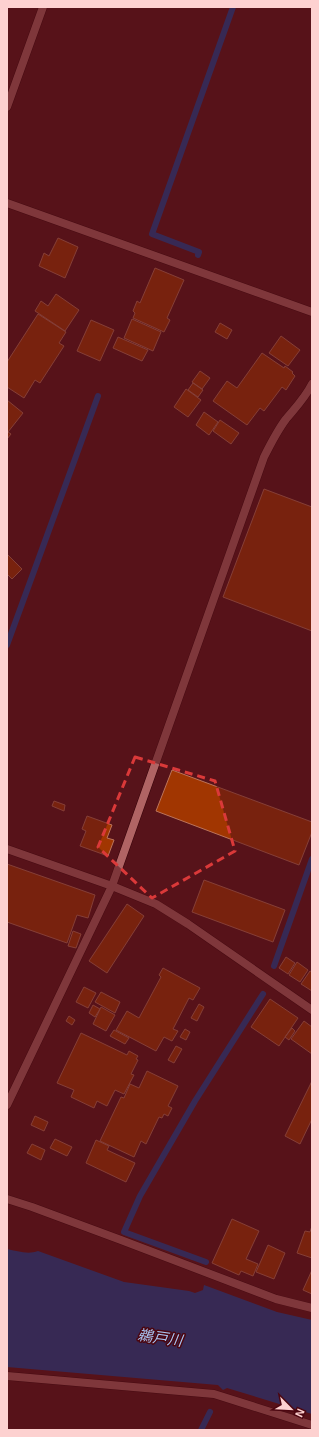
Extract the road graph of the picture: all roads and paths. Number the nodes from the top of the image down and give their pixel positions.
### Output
1 (44, 7) edge
2 (7, 108) edge
3 (7, 203) edge
4 (312, 312) edge
5 (312, 384) edge
6 (7, 849) edge
7 (112, 886) junction
8 (312, 1010) edge
9 (7, 1105) edge
10 (7, 1199) edge
11 (312, 1308) edge
12 (7, 1376) edge
13 (312, 1425) edge

1 - 2 street
3 - 4 street
5 - 7 street
6 - 7 street
7 - 8 street
7 - 9 street
10 - 11 street
12 - 13 street

